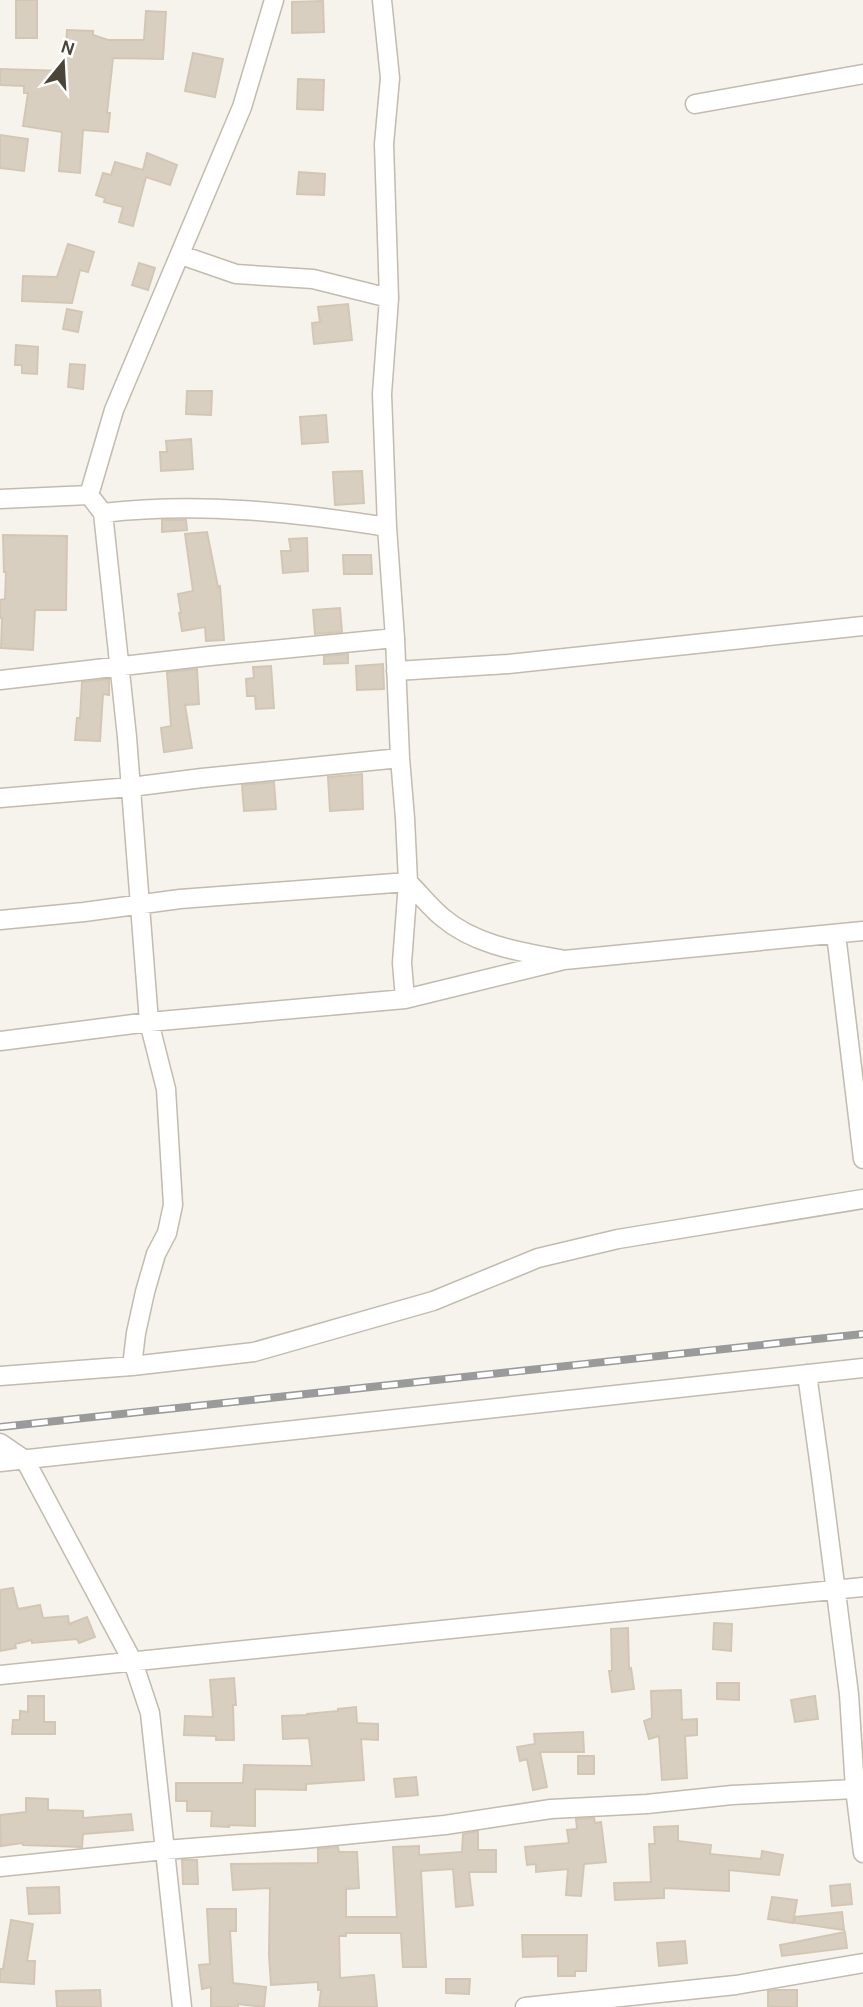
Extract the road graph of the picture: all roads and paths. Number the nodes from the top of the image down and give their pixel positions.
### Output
1 (274, 0) edge
2 (382, 0) edge
3 (863, 74) edge
4 (695, 104) dead end
5 (181, 255) junction
6 (389, 298) junction
7 (89, 495) junction
8 (0, 499) edge
9 (103, 513) junction
10 (387, 527) junction
11 (863, 626) edge
12 (395, 638) junction
13 (119, 666) junction
14 (397, 671) junction
15 (0, 680) edge
16 (400, 758) junction
17 (131, 787) junction
18 (0, 798) edge
19 (408, 882) junction
20 (139, 905) junction
21 (0, 920) edge
22 (863, 931) edge
23 (836, 934) junction
24 (564, 960) junction
25 (405, 999) junction
26 (149, 1022) junction
27 (0, 1041) edge
28 (863, 1159) edge
29 (863, 1199) edge
30 (132, 1366) junction
31 (863, 1368) edge
32 (807, 1374) junction
33 (0, 1376) edge
34 (0, 1443) edge
35 (25, 1460) junction
36 (0, 1462) edge
37 (863, 1587) edge
38 (836, 1591) junction
39 (133, 1662) junction
40 (0, 1675) edge
41 (855, 1790) junction
42 (165, 1850) junction
43 (863, 1853) edge
44 (0, 1867) edge
45 (863, 1963) edge
46 (182, 2007) edge
47 (525, 2007) edge

1 - 5 street
2 - 6 street
3 - 4 street
5 - 6 street
5 - 7 street
6 - 10 street
7 - 8 street
7 - 9 street
9 - 10 street
9 - 13 street
10 - 12 street
11 - 14 street
12 - 13 street
12 - 14 street
13 - 15 street
13 - 17 street
14 - 16 street
16 - 17 street
16 - 19 street
17 - 18 street
17 - 20 street
19 - 20 street
19 - 24 street
19 - 25 street
20 - 21 street
20 - 26 street
22 - 23 street
23 - 24 street
23 - 28 street
24 - 25 street
25 - 26 street
26 - 27 street
26 - 30 street
29 - 30 street
30 - 33 street
31 - 32 street
32 - 35 street
32 - 38 street
34 - 35 street
35 - 36 street
35 - 39 street
37 - 38 street
38 - 39 street
38 - 41 street
39 - 40 street
39 - 42 street
41 - 42 street
41 - 43 street
42 - 44 street
42 - 46 street
45 - 47 street

